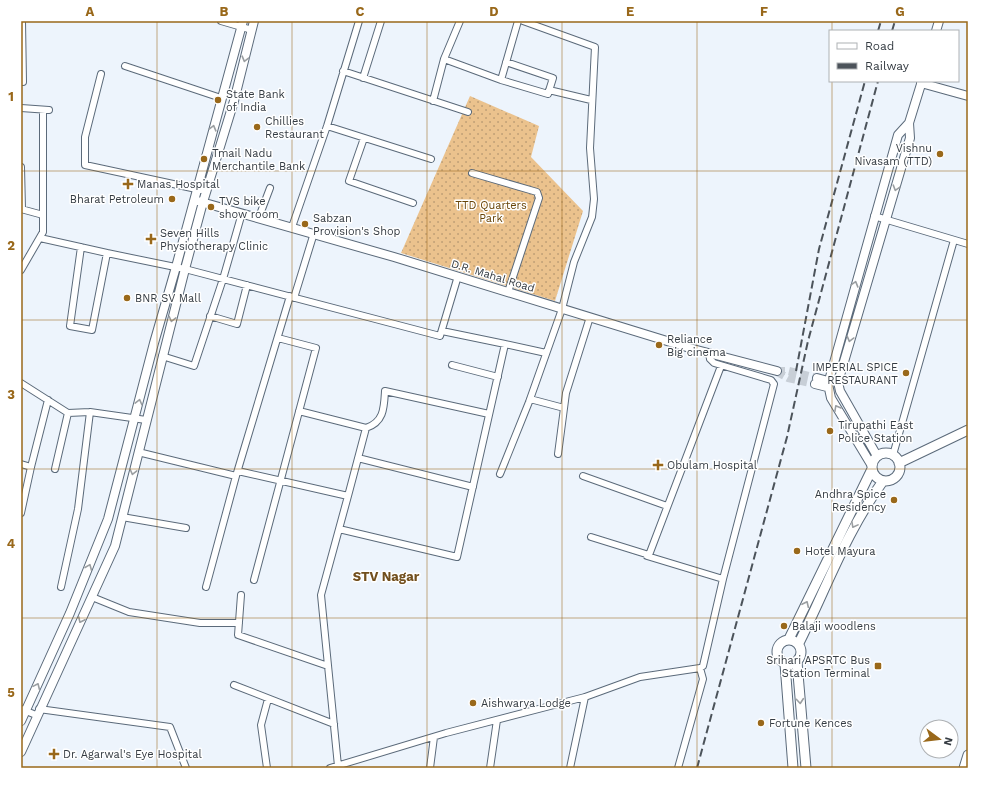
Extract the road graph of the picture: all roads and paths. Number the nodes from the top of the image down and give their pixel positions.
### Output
1 (22, 21) edge
2 (221, 21) edge
3 (254, 21) edge
4 (359, 21) edge
5 (381, 21) edge
6 (460, 21) edge
7 (518, 21) edge
8 (523, 21) edge
9 (242, 24) edge
10 (252, 30) junction
11 (444, 59) junction
12 (506, 62) junction
13 (125, 66) dead end
14 (344, 72) junction
15 (101, 74) dead end
16 (363, 78) junction
17 (501, 80) junction
18 (21, 82) edge
19 (922, 82) edge
20 (549, 90) junction
21 (968, 96) edge
22 (221, 98) junction
23 (591, 100) junction
24 (433, 101) junction
25 (21, 108) edge
26 (468, 112) dead end
27 (909, 123) junction
28 (327, 126) junction
29 (364, 138) junction
30 (431, 159) dead end
31 (21, 166) edge
32 (472, 173) dead end
33 (270, 188) dead end
34 (196, 189) junction
35 (206, 191) junction
36 (194, 200) junction
37 (203, 202) junction
38 (413, 203) dead end
39 (21, 209) edge
40 (242, 212) junction
41 (44, 215) junction
42 (874, 216) junction
43 (259, 217) junction
44 (886, 220) junction
45 (292, 227) junction
46 (314, 233) junction
47 (40, 238) junction
48 (954, 240) junction
49 (968, 244) edge
50 (81, 247) junction
51 (107, 253) junction
52 (181, 268) junction
53 (21, 270) edge
54 (458, 276) junction
55 (223, 279) junction
56 (247, 285) junction
57 (508, 292) junction
58 (292, 297) junction
59 (562, 309) junction
60 (210, 316) junction
61 (590, 317) junction
62 (442, 331) junction
63 (278, 338) junction
64 (505, 344) junction
65 (546, 353) junction
66 (709, 353) junction
67 (162, 356) junction
68 (452, 365) dead end
69 (721, 366) junction
70 (777, 372) tunnel mouth
71 (498, 377) junction
72 (816, 381) tunnel mouth
73 (21, 383) edge
74 (828, 384) junction
75 (530, 399) junction
76 (48, 400) junction
77 (564, 408) junction
78 (90, 412) junction
79 (300, 412) junction
80 (68, 413) junction
81 (489, 414) junction
82 (135, 418) junction
83 (146, 420) junction
84 (366, 428) junction
85 (968, 430) edge
86 (138, 452) junction
87 (558, 454) dead end
88 (893, 455) junction
89 (877, 456) junction
90 (358, 458) junction
91 (21, 464) edge
92 (899, 464) junction
93 (31, 467) junction
94 (872, 467) junction
95 (55, 469) dead end
96 (237, 474) junction
97 (500, 474) dead end
98 (584, 476) dead end
99 (281, 480) junction
100 (883, 481) junction
101 (473, 487) junction
102 (348, 496) junction
103 (667, 506) junction
104 (21, 513) edge
105 (122, 517) junction
106 (186, 528) dead end
107 (339, 529) junction
108 (591, 537) dead end
109 (647, 556) junction
110 (724, 579) junction
111 (254, 580) dead end
112 (61, 587) dead end
113 (206, 587) dead end
114 (241, 595) dead end
115 (92, 597) junction
116 (239, 623) junction
117 (789, 639) junction
118 (799, 643) junction
119 (797, 662) junction
120 (785, 664) junction
121 (328, 666) junction
122 (700, 668) junction
123 (234, 685) dead end
124 (585, 697) junction
125 (268, 699) junction
126 (23, 710) edge
127 (38, 712) junction
128 (497, 720) junction
129 (21, 722) edge
130 (334, 724) junction
131 (434, 737) junction
132 (21, 752) edge
133 (968, 755) edge
134 (352, 765) edge
135 (338, 766) junction
136 (186, 768) edge
137 (267, 768) edge
138 (330, 768) edge
139 (430, 768) edge
140 (490, 768) edge
141 (570, 768) edge
142 (678, 768) edge
143 (793, 768) edge
144 (806, 768) edge
145 (964, 768) edge

1 - 18 street
2 - 9 street
3 - 10 street
4 - 14 street
5 - 16 street
6 - 11 street
7 - 12 street
8 - 23 street
9 - 10 street
9 - 22 street
10 -> 35 street
11 - 17 street
11 - 24 street
12 - 17 street
12 - 20 street
13 - 22 street
14 - 16 street
14 - 28 street
15 - 34 street
16 - 24 street
17 - 20 street
19 - 21 street
19 - 27 street
20 - 23 street
34 -> 22 street
23 - 59 street
24 - 26 street
25 - 41 street
27 - 42 street
27 -> 44 street
28 - 29 street
28 - 45 street
29 - 30 street
29 - 38 street
31 - 39 street
32 - 57 street
33 - 43 street
34 - 35 street
34 - 36 street
35 - 37 street
36 - 37 street, D.R. Mahal Road
36 - 52 street
37 - 40 street, D.R. Mahal Road
37 - 52 street
39 - 41 street
40 - 43 street, D.R. Mahal Road
40 - 55 street
41 - 47 street
42 - 44 street
74 -> 42 street
43 - 45 street, D.R. Mahal Road
44 - 48 street
44 -> 89 street
45 - 46 street, D.R. Mahal Road
46 - 54 street, D.R. Mahal Road
46 - 58 street
47 - 50 street
47 - 53 street
48 - 49 street
48 - 88 street
50 - 51 street
50 - 51 street
51 - 52 street
52 - 55 street
52 -> 67 street
82 -> 52 street
54 - 57 street, D.R. Mahal Road
54 - 62 street
55 - 56 street
55 - 60 street
56 - 58 street
56 - 60 street
57 - 59 street, D.R. Mahal Road
58 - 62 street
58 - 63 street
59 - 61 street, D.R. Mahal Road
59 - 65 street
60 - 67 street
61 - 66 street, D.R. Mahal Road
61 - 77 street
62 - 64 street
63 - 79 street
63 - 96 street
64 - 65 street
64 - 71 street
65 - 75 street
66 - 69 street
66 - 70 street, D.R. Mahal Road
67 - 83 street
68 - 71 street
69 - 103 street
69 - 110 street
71 - 81 street
72 - 74 street
73 - 76 street
94 -> 74 street
75 - 77 street
75 - 97 street
76 - 80 street
76 - 93 street
77 - 87 street
78 - 80 street
78 - 82 street
78 - 112 street
79 - 84 street
79 - 99 street
80 - 95 street
81 - 84 street
81 - 101 street
82 - 83 street
126 -> 82 street
83 - 86 street
84 - 90 street
85 - 92 main road
86 - 96 street
86 -> 105 street
88 - 89 main road
88 - 92 main road
89 - 94 main road
90 - 101 street
90 - 102 street
91 - 93 street
92 - 100 main road
93 - 104 street
94 - 100 main road
117 -> 94 main road
96 - 99 street
96 - 113 street
98 - 103 street
99 - 102 street
99 - 111 street
100 -> 118 main road
101 - 107 street
102 - 107 street
103 - 109 street
105 - 106 street
105 - 115 street
107 - 121 street
108 - 109 street
109 - 110 street
110 - 122 street
114 - 116 street
115 - 116 street
115 -> 127 street
116 - 121 street
117 - 118 main road
117 - 120 main road
118 - 119 main road
119 - 120 main road
119 -> 144 main road
120 - 143 main road
121 - 130 street
122 - 124 street
122 - 142 street
123 - 125 street
124 - 128 street
124 - 141 street
125 - 130 street
125 - 137 street
126 - 127 street
126 - 129 street
127 - 132 street
127 - 136 street
128 - 131 street
128 - 140 street
130 - 135 street
131 - 134 street
131 - 139 street
133 - 145 main road
134 - 135 street
135 - 138 street

